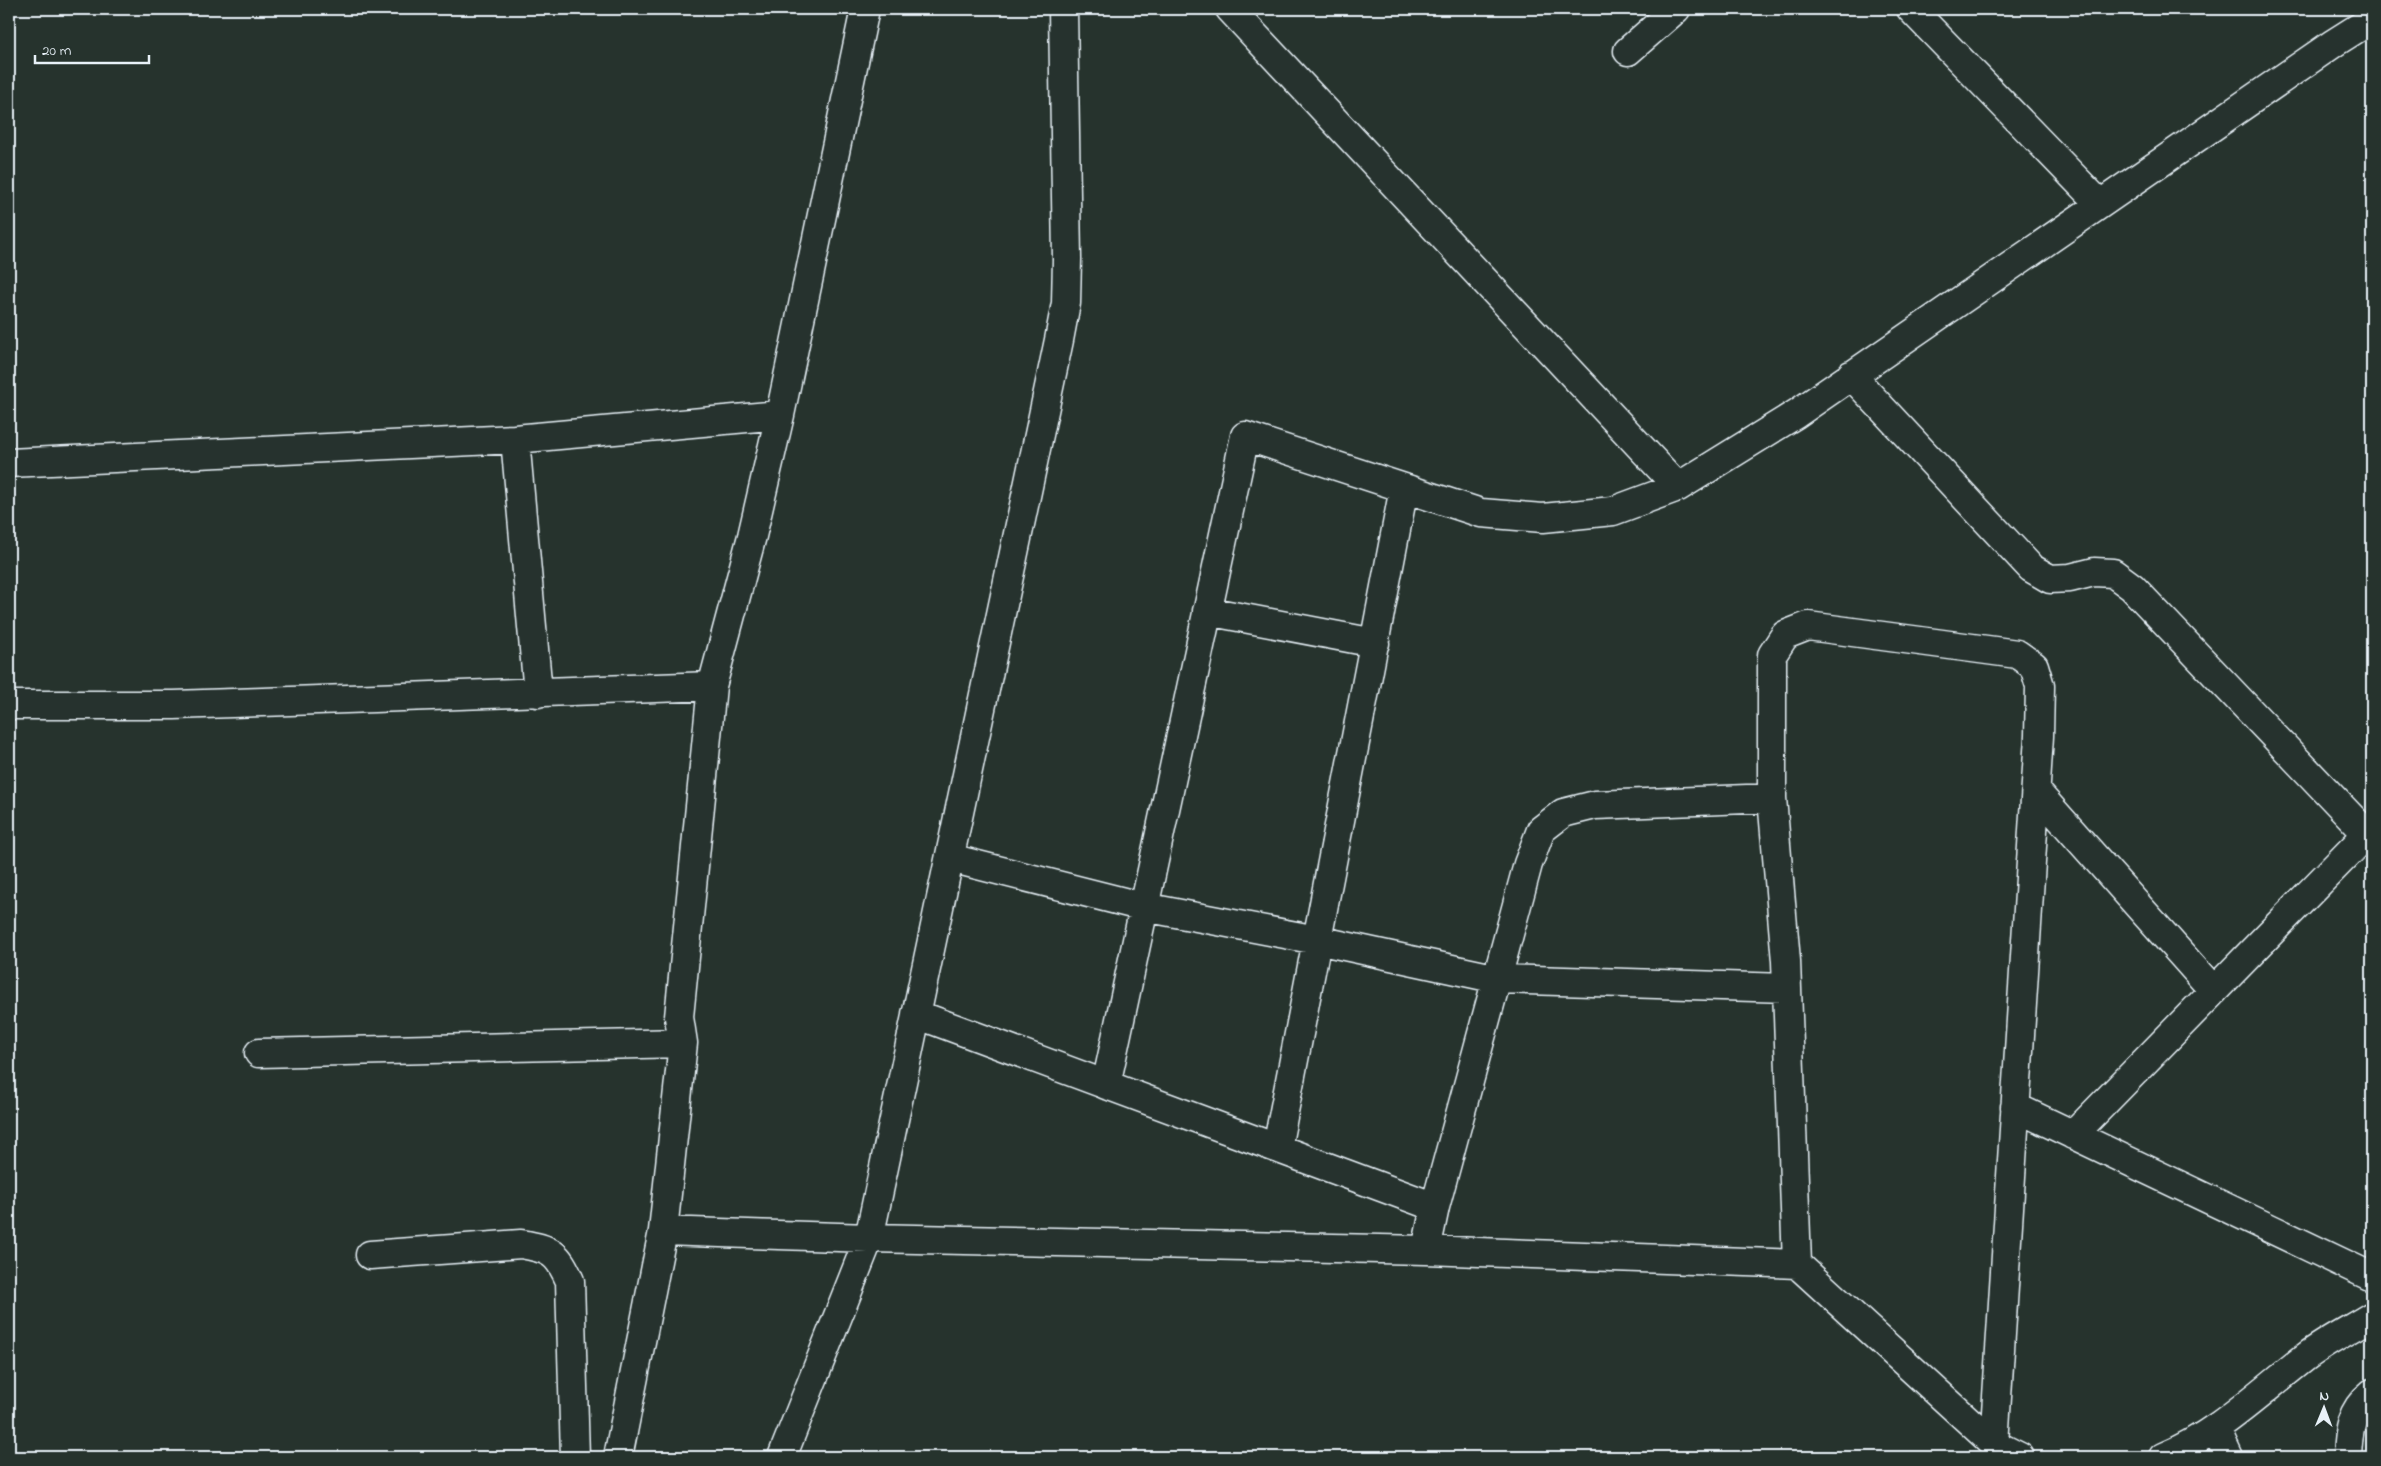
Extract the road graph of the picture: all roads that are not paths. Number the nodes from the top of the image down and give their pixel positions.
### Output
1 (865, 9) edge
2 (1063, 9) edge
3 (1230, 9) edge
4 (1676, 9) edge
5 (1911, 9) edge
6 (2372, 19) edge
7 (1628, 51) dead end
8 (2100, 204) junction
9 (1851, 376) junction
10 (780, 415) junction
11 (515, 439) junction
12 (9, 463) edge
13 (1678, 487) junction
14 (1404, 488) junction
15 (1208, 611) junction
16 (1374, 643) junction
17 (712, 686) junction
18 (538, 693) junction
19 (9, 705) edge
20 (2036, 791) junction
21 (1772, 798) junction
22 (2370, 836) edge
23 (950, 858) junction
24 (1144, 907) junction
25 (1317, 940) junction
26 (1498, 978) junction
27 (1787, 988) junction
28 (2214, 991) junction
29 (916, 1014) junction
30 (683, 1043) junction
31 (259, 1053) dead end
32 (1106, 1085) junction
33 (2015, 1107) junction
34 (2074, 1135) junction
35 (1277, 1148) junction
36 (1435, 1207) junction
37 (663, 1231) junction
38 (869, 1238) junction
39 (1426, 1250) junction
40 (370, 1255) dead end
41 (1797, 1264) junction
42 (2372, 1277) edge
43 (2372, 1316) edge
44 (2372, 1394) edge
45 (2216, 1429) junction
46 (1994, 1444) junction
47 (574, 1457) edge
48 (618, 1457) edge
49 (782, 1457) edge
50 (2020, 1457) edge
51 (2163, 1457) edge
52 (2229, 1457) edge
53 (2347, 1457) edge

1 - 10 street
2 - 23 street
3 - 13 street
4 - 7 street
5 - 8 street
6 - 8 street
8 - 9 street
9 - 13 street
9 - 22 street
10 - 11 street
10 - 17 street
11 - 12 street
11 - 18 street
13 - 14 street
14 - 15 street
14 - 16 street
15 - 16 street
15 - 24 street
16 - 25 street
17 - 18 street
17 - 30 street
18 - 19 street
20 - 21 street
20 - 28 street
20 - 33 street
21 - 26 street
21 - 27 street
22 - 28 street
23 - 24 street
23 - 29 street
24 - 25 street
24 - 32 street
25 - 26 street
25 - 35 street
26 - 27 street
26 - 36 street
27 - 41 street
28 - 34 street
29 - 32 street
29 - 38 street
30 - 31 street
30 - 37 street
32 - 35 street
33 - 34 street
33 - 46 street
34 - 42 street
35 - 36 street
36 - 39 street
37 - 38 street
37 - 48 street
38 - 39 street
38 - 49 street
39 - 41 street
40 - 47 street
41 - 46 street
43 - 45 street
44 - 53 street
45 - 51 street
45 - 52 street
46 - 50 street

